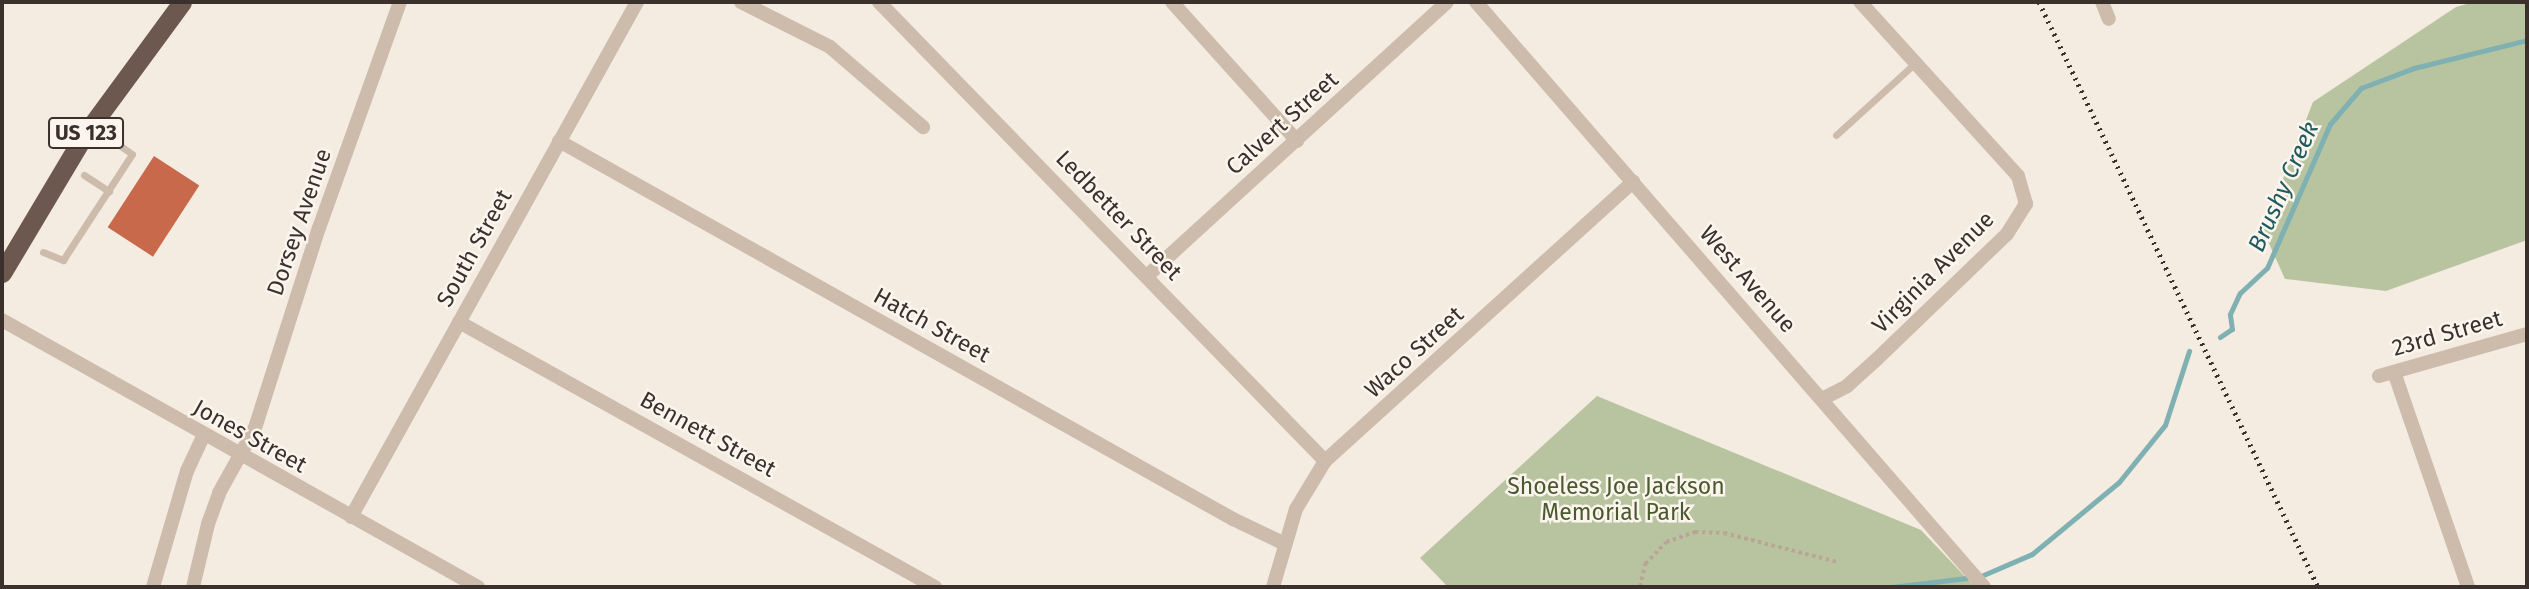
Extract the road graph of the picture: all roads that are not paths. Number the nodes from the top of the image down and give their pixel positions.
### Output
1 (182, 2) edge
2 (400, 2) edge
3 (637, 2) edge
4 (741, 2) edge
5 (879, 2) edge
6 (1172, 2) edge
7 (1447, 2) edge
8 (1476, 2) edge
9 (1860, 2) edge
10 (2102, 2) edge
11 (2109, 19) dead end
12 (1915, 62) junction
13 (923, 127) dead end
14 (1836, 135) dead end
15 (109, 138) dead end
16 (559, 141) junction
17 (1297, 141) junction
18 (84, 175) dead end
19 (1633, 182) junction
20 (109, 191) junction
21 (43, 252) dead end
22 (2, 273) edge
23 (1147, 276) junction
24 (2, 320) edge
25 (458, 323) junction
26 (2527, 334) edge
27 (2394, 372) junction
28 (2379, 376) dead end
29 (1822, 399) junction
30 (203, 436) junction
31 (240, 457) junction
32 (1325, 461) junction
33 (351, 517) junction
34 (1285, 544) junction
35 (153, 587) edge
36 (193, 587) edge
37 (478, 587) edge
38 (935, 587) edge
39 (1273, 587) edge
40 (1984, 587) edge
41 (2468, 587) edge

1 - 22 highway, US 123
2 - 31 street, Dorsey Avenue
3 - 16 street, South Street
4 - 13 street
5 - 23 street, Ledbetter Street
6 - 17 street
7 - 17 street, Calvert Street
8 - 19 street, West Avenue
9 - 12 street, Virginia Avenue
10 - 11 street
12 - 14 lane
12 - 29 street, Virginia Avenue
15 - 20 lane
16 - 25 street, South Street
16 - 34 street, Hatch Street
17 - 23 street, Calvert Street
18 - 20 lane
19 - 29 street, West Avenue
19 - 32 street, Waco Street
20 - 21 lane
23 - 32 street, Ledbetter Street
24 - 30 street, Jones Street
25 - 33 street, South Street
25 - 38 street, Bennett Street
26 - 27 street, 23rd Street
27 - 28 street, 23rd Street
27 - 41 street
29 - 40 street, West Avenue
30 - 31 street, Jones Street
30 - 35 street
31 - 33 street, Jones Street
31 - 36 street, Dorsey Avenue
32 - 34 street, Waco Street
33 - 37 street, Jones Street
34 - 39 street, Waco Street

